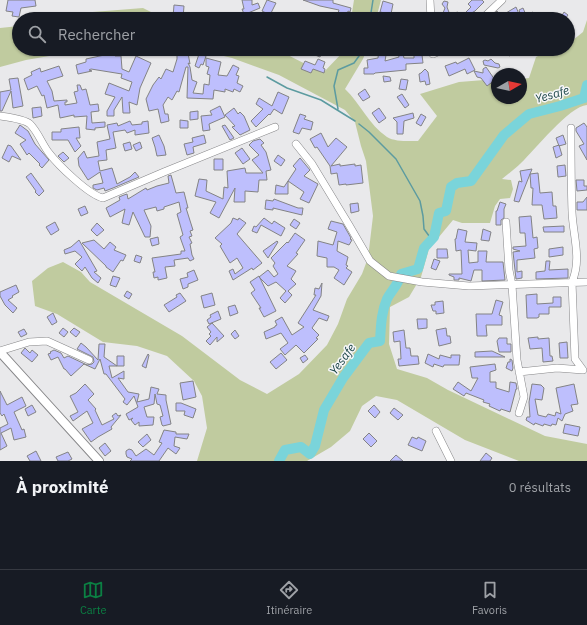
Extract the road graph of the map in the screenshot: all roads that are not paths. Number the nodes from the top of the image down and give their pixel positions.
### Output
1 (430, 0) edge
2 (502, 0) edge
3 (430, 12) edge
4 (489, 12) edge
5 (0, 116) edge
6 (275, 126) dead end
7 (571, 128) dead end
8 (296, 144) dead end
9 (506, 222) dead end
10 (572, 282) junction
11 (587, 282) edge
12 (512, 285) junction
13 (0, 351) edge
14 (89, 360) dead end
15 (585, 370) edge
16 (519, 372) junction
17 (519, 413) dead end
18 (436, 431) dead end
19 (99, 461) edge
20 (451, 461) edge

1 - 3 street
2 - 4 street
5 - 6 street
7 - 10 street
8 - 12 street
9 - 12 street
10 - 11 street
10 - 12 street
10 - 15 street
12 - 16 street
13 - 14 street
13 - 19 street
15 - 16 street
16 - 17 street
18 - 20 street

